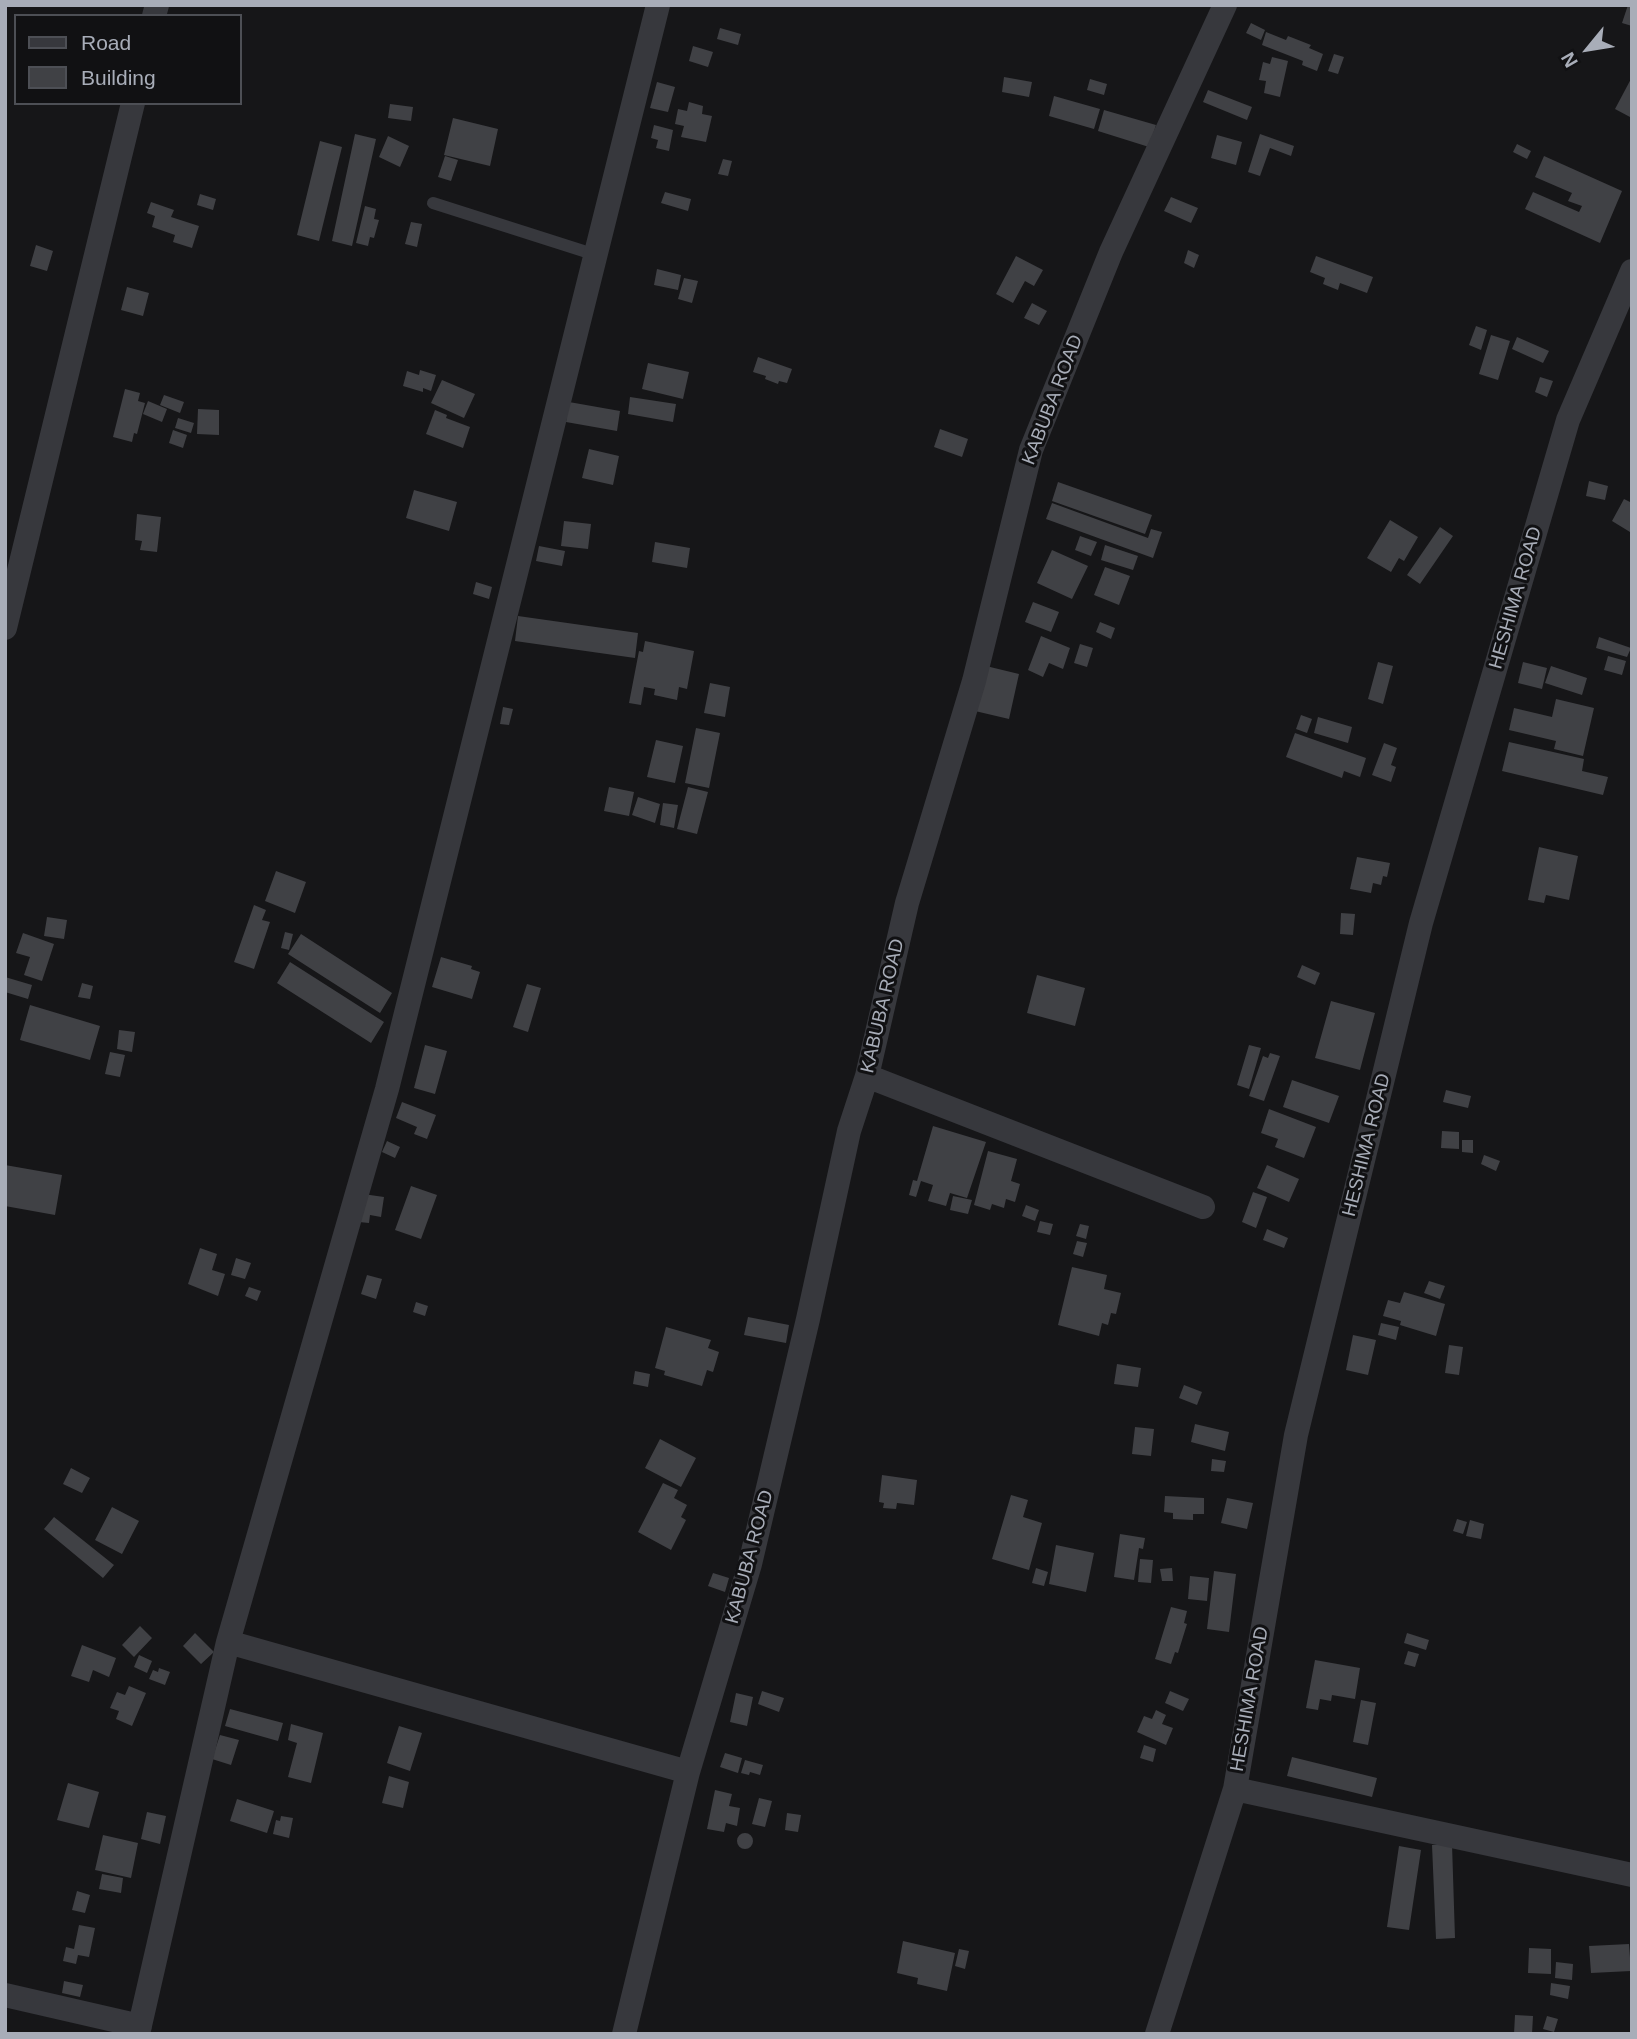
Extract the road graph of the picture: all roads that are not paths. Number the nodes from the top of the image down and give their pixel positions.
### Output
1 (658, 5) edge
2 (1225, 5) edge
3 (133, 105) edge
4 (433, 203) dead end
5 (596, 254) junction
6 (1632, 271) edge
7 (5, 628) edge
8 (867, 1076) junction
9 (1203, 1207) dead end
10 (228, 1642) junction
11 (688, 1772) junction
12 (1235, 1789) junction
13 (1632, 1875) edge
14 (5, 1995) edge
15 (139, 2030) edge
16 (624, 2034) edge
17 (1157, 2034) edge

1 - 5 street
2 - 8 street, KABUBA ROAD
3 - 7 street
4 - 5 lane
5 - 10 street
6 - 12 street, HESHIMA ROAD
8 - 9 street
8 - 11 street, KABUBA ROAD
10 - 11 street
10 - 15 street
11 - 16 street, KABUBA ROAD
12 - 13 street
12 - 17 street, HESHIMA ROAD
14 - 15 street

